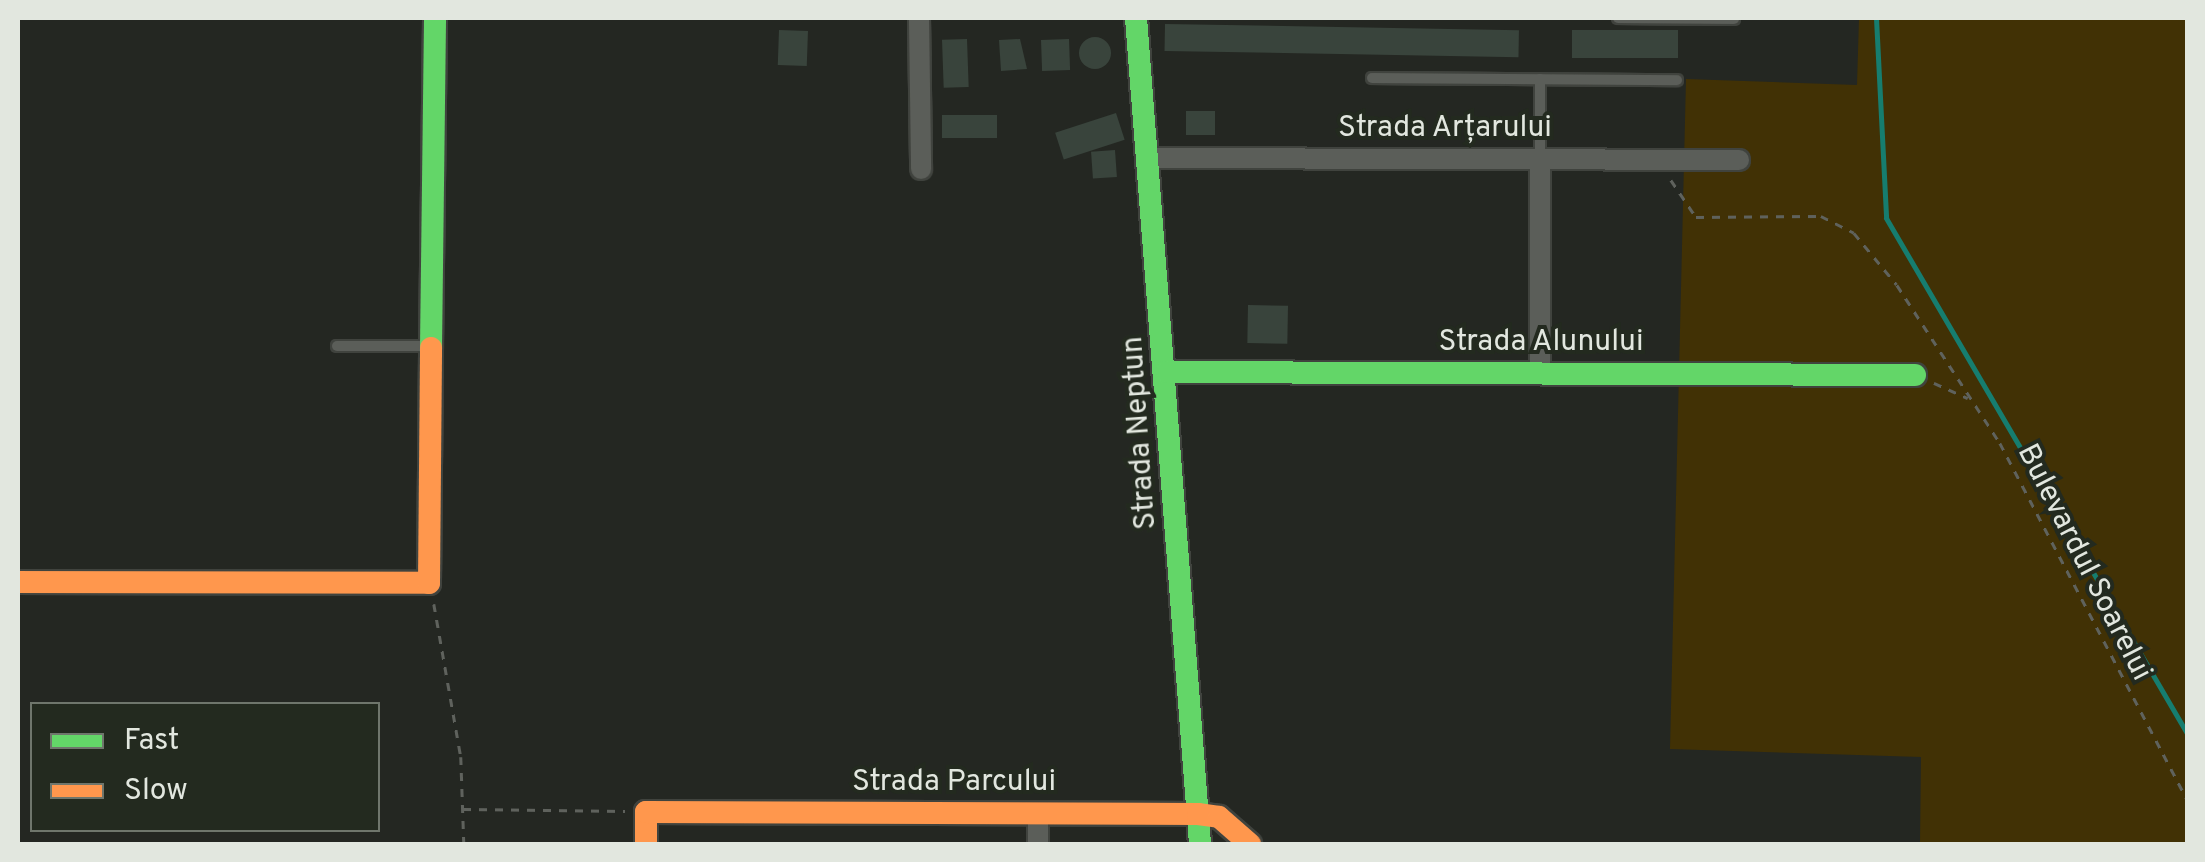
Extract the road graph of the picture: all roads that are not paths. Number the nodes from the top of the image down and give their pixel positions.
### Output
1 (436, 18) edge
2 (919, 18) edge
3 (1136, 18) edge
4 (1618, 18) edge
5 (1734, 19) edge
6 (1372, 78) dead end
7 (1540, 79) junction
8 (1677, 80) dead end
9 (1151, 158) junction
10 (1540, 159) junction
11 (1739, 160) dead end
12 (921, 168) dead end
13 (338, 346) dead end
14 (433, 346) junction
15 (1166, 372) junction
16 (1540, 373) junction
17 (1915, 375) road end
18 (18, 582) edge
19 (1038, 813) junction
20 (1198, 814) junction
21 (646, 844) edge
22 (1038, 844) edge
23 (1200, 844) edge
24 (1250, 844) edge

1 - 14 street
2 - 12 street
3 - 9 street, Strada Neptun
4 - 5 lane
6 - 7 lane
7 - 8 lane
7 - 10 lane
9 - 10 street, Strada Arțarului
9 - 15 street, Strada Neptun
10 - 11 street, Strada Arțarului
10 - 16 street
13 - 14 lane
14 - 18 street
15 - 16 street, Strada Alunului
15 - 20 street, Strada Neptun
16 - 17 street, Strada Alunului
19 - 20 street, Strada Parcului
19 - 21 street, Strada Parcului
19 - 22 street
20 - 23 street, Strada Neptun
20 - 24 street, Strada Parcului

